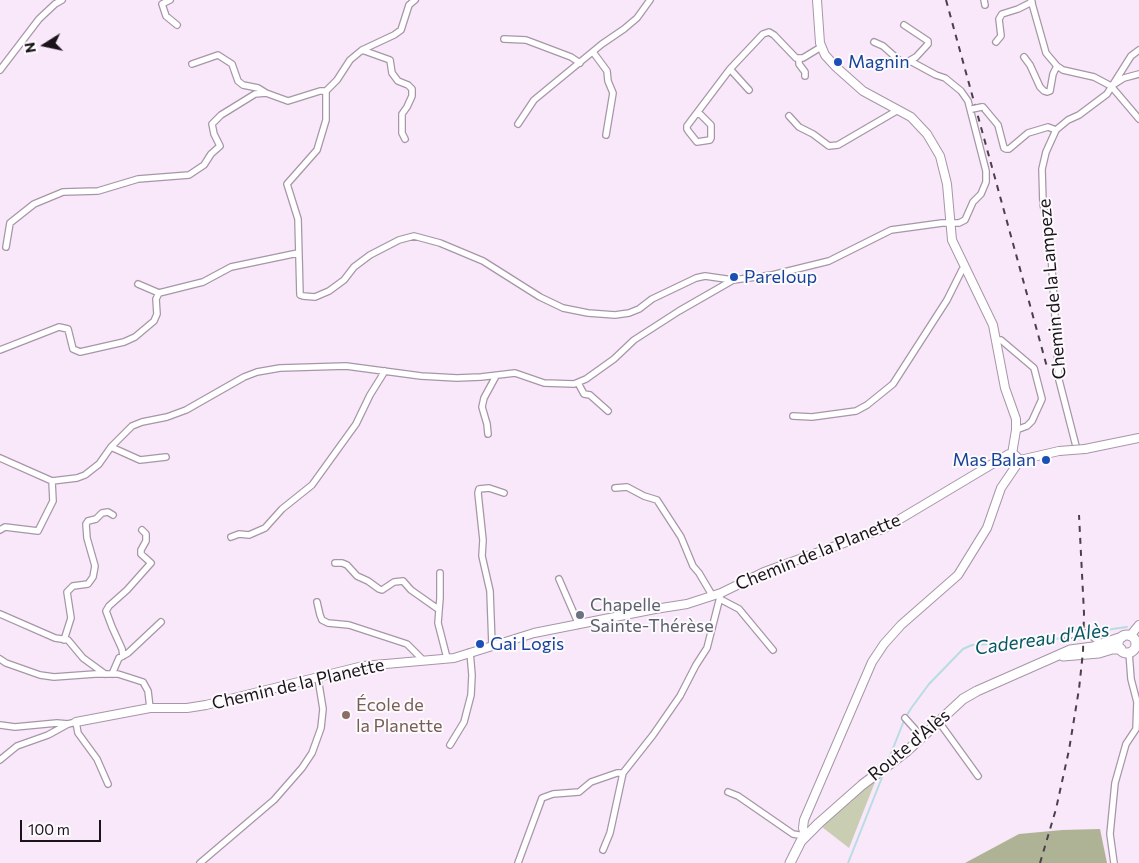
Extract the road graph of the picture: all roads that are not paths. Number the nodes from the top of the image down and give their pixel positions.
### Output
1 (62, 0) edge
2 (170, 0) edge
3 (415, 0) edge
4 (650, 0) edge
5 (816, 0) edge
6 (1032, 1) edge
7 (177, 25) dead end
8 (904, 25) dead end
9 (504, 39) dead end
10 (874, 42) dead end
11 (996, 42) dead end
12 (821, 47) junction
13 (362, 50) junction
14 (1139, 50) edge
15 (592, 52) junction
16 (1024, 57) dead end
17 (799, 58) junction
18 (909, 61) junction
19 (580, 63) junction
20 (192, 64) dead end
21 (1057, 66) junction
22 (730, 69) junction
23 (0, 70) edge
24 (1139, 74) edge
25 (805, 76) dead end
26 (1112, 86) junction
27 (749, 90) dead end
28 (326, 91) junction
29 (266, 93) junction
30 (898, 110) junction
31 (972, 110) junction
32 (698, 112) junction
33 (789, 116) dead end
34 (1139, 119) edge
35 (518, 124) dead end
36 (1056, 130) junction
37 (606, 135) dead end
38 (405, 139) dead end
39 (949, 223) junction
40 (6, 247) dead end
41 (298, 253) junction
42 (965, 267) junction
43 (733, 280) junction
44 (138, 284) dead end
45 (158, 293) junction
46 (996, 340) junction
47 (0, 350) edge
48 (385, 371) junction
49 (496, 376) junction
50 (578, 383) junction
51 (608, 411) dead end
52 (793, 416) dead end
53 (1016, 430) junction
54 (488, 434) dead end
55 (1139, 438) edge
56 (111, 448) junction
57 (1081, 449) junction
58 (1012, 454) junction
59 (166, 457) dead end
60 (0, 458) edge
61 (1020, 460) junction
62 (52, 481) junction
63 (615, 488) dead end
64 (504, 493) dead end
65 (113, 516) dead end
66 (0, 530) edge
67 (142, 530) dead end
68 (231, 537) dead end
69 (335, 563) dead end
70 (440, 573) dead end
71 (559, 579) dead end
72 (712, 595) junction
73 (721, 596) junction
74 (317, 602) dead end
75 (438, 609) junction
76 (0, 614) edge
77 (161, 622) dead end
78 (579, 625) junction
79 (1139, 625) edge
80 (1067, 636) dead end
81 (1126, 636) junction
82 (64, 640) junction
83 (1102, 644) junction
84 (492, 645) junction
85 (773, 650) dead end
86 (1131, 650) edge
87 (470, 652) junction
88 (124, 656) junction
89 (447, 658) junction
90 (1052, 658) junction
91 (0, 659) edge
92 (423, 660) junction
93 (109, 674) junction
94 (318, 678) junction
95 (150, 708) junction
96 (905, 718) dead end
97 (939, 722) junction
98 (72, 723) junction
99 (0, 725) edge
100 (922, 737) junction
101 (450, 745) dead end
102 (0, 760) edge
103 (623, 773) junction
104 (978, 776) dead end
105 (108, 784) dead end
106 (728, 792) dead end
107 (805, 836) junction
108 (603, 850) dead end
109 (200, 863) edge
110 (518, 863) edge
111 (790, 863) edge
112 (1114, 863) edge

1 - 23 street
2 - 7 street
3 - 13 street
4 - 15 street
5 - 12 street
6 - 11 street
6 - 21 street
8 - 18 street
9 - 19 street
10 - 18 street
12 - 17 street
12 - 30 street
13 - 28 street
13 - 38 street
14 - 26 street
15 - 19 street
15 - 37 street
16 - 21 street
17 - 22 street
17 - 25 street
18 - 31 street
19 - 35 street
20 - 29 street
21 - 26 street
22 - 27 street
22 - 32 street
24 - 26 street
26 - 34 street
26 - 36 street
28 - 29 street
28 - 41 street
29 - 40 street
30 - 33 street
30 - 39 street
31 - 36 street, bridge
31 - 39 street
32 - 32 street
36 - 57 street, Chemin de la Lampeze
39 - 42 street
39 - 43 street
41 - 43 street
41 - 45 street
42 - 46 street
42 - 52 street
43 - 50 street
44 - 45 street
45 - 47 street
46 - 53 street
46 - 53 street
48 - 49 street
48 - 56 street
48 - 68 street
49 - 50 street
49 - 54 street
50 - 51 street
53 - 58 street
55 - 57 street
56 - 59 street
56 - 62 street
57 - 61 street, bridge
58 - 61 street
58 - 73 street, Chemin de la Planette
60 - 62 street
61 - 107 street
62 - 66 street
63 - 72 street
64 - 84 street
65 - 82 street
67 - 88 street
69 - 75 street
70 - 75 street
71 - 78 street
72 - 73 street, Chemin de la Planette
72 - 78 street, Chemin de la Planette
73 - 85 street
73 - 103 street
74 - 92 street
75 - 89 street
76 - 82 street
77 - 88 street
78 - 84 street, Chemin de la Planette
79 - 81 street
80 - 83 street
81 - 83 main road, Route d'Alès
81 - 86 main road
81 - 86 main road
82 - 93 street
83 - 90 main road, Route d'Alès
84 - 87 street, Chemin de la Planette
86 - 90 main road, Route d'Alès
86 - 112 street
87 - 89 street, Chemin de la Planette
87 - 101 street
88 - 93 street
89 - 92 street, Chemin de la Planette
90 - 97 main road, Route d'Alès
91 - 93 street
92 - 94 street, Chemin de la Planette
93 - 95 street
94 - 95 street, Chemin de la Planette
94 - 109 street
95 - 98 street, Chemin de la Planette
96 - 100 street
97 - 100 main road, Route d'Alès
97 - 104 street
98 - 99 street
98 - 102 street
98 - 105 street
100 - 107 main road, Route d'Alès
103 - 108 street
103 - 110 street
106 - 107 street
107 - 111 main road, Route d'Alès

